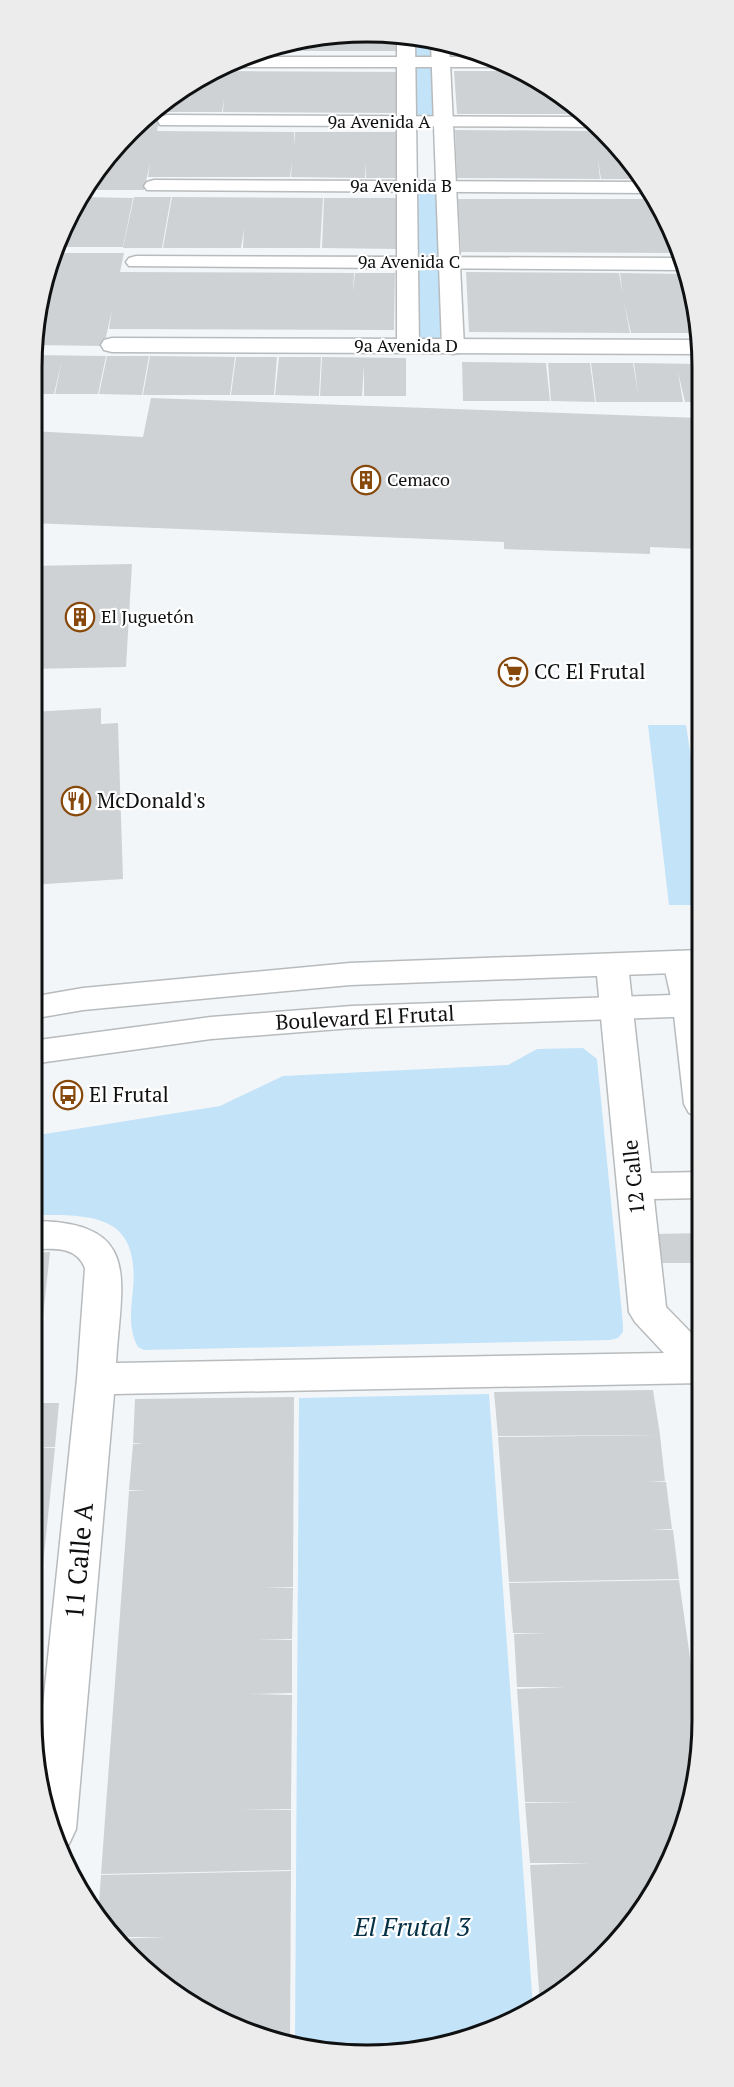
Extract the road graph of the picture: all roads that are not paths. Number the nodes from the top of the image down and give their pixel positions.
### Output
1 (406, 45) edge
2 (440, 55) edge
3 (469, 58) edge
4 (256, 62) edge
5 (407, 62) junction
6 (167, 121) dead end
7 (407, 122) junction
8 (442, 122) junction
9 (581, 123) edge
10 (154, 186) dead end
11 (407, 187) junction
12 (445, 187) junction
13 (638, 188) edge
14 (136, 262) dead end
15 (408, 262) junction
16 (449, 262) junction
17 (675, 264) edge
18 (112, 345) dead end
19 (409, 346) junction
20 (452, 347) junction
21 (691, 347) edge
22 (690, 962) edge
23 (612, 964) junction
24 (692, 980) edge
25 (42, 1006) edge
26 (692, 1006) edge
27 (617, 1009) junction
28 (42, 1052) edge
29 (692, 1185) edge
30 (634, 1188) junction
31 (42, 1236) edge
32 (692, 1358) edge
33 (692, 1369) edge
34 (96, 1379) junction
35 (55, 1810) edge

1 - 5 street
2 - 3 street
2 - 5 street
2 - 8 street
4 - 5 street
5 - 7 street
6 - 7 street, 9a Avenida A
7 - 8 street, 9a Avenida A
7 - 11 street
8 - 9 street, 9a Avenida A
8 - 12 street
10 - 11 street, 9a Avenida B
11 - 12 street, 9a Avenida B
11 - 15 street
12 - 13 street, 9a Avenida B
12 - 16 street
14 - 15 street, 9a Avenida C
15 - 16 street, 9a Avenida C
15 - 19 street
16 - 17 street, 9a Avenida C
16 - 20 street
18 - 19 street, 9a Avenida D
19 - 20 street, 9a Avenida D
20 - 21 street, 9a Avenida D
22 - 23 street, Boulevard El Frutal
22 - 24 street
23 - 25 street, Boulevard El Frutal
23 - 27 street, 12 Calle
26 - 27 street, Boulevard El Frutal
27 - 28 street, Boulevard El Frutal
27 - 30 street, 12 Calle
29 - 30 street
30 - 32 street, 12 Calle
31 - 34 street, 11 Calle A
33 - 34 street
34 - 35 street, 11 Calle A

